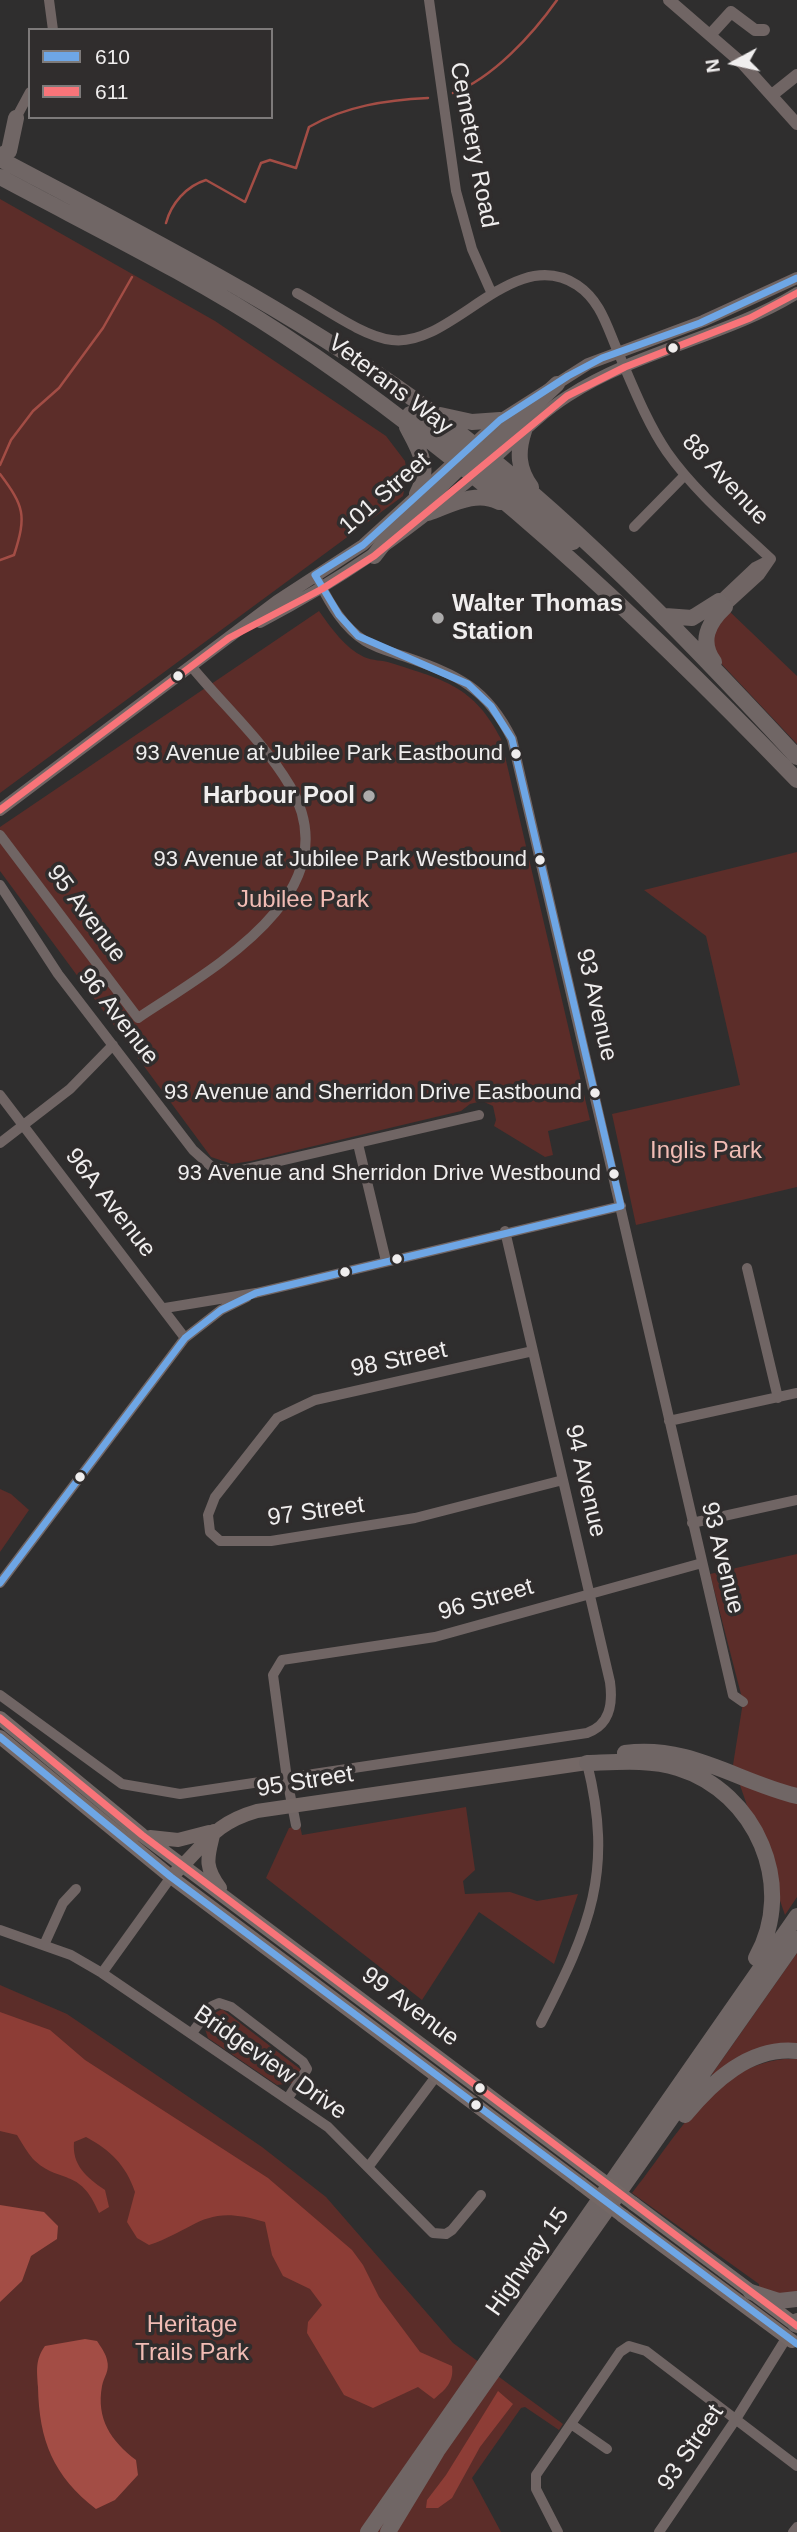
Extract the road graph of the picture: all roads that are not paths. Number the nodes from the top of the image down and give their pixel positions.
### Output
1 (49, 0) edge
2 (429, 0) edge
3 (669, 0) edge
4 (53, 28) edge
5 (764, 30) dead end
6 (711, 34) junction
7 (797, 75) edge
8 (772, 95) junction
9 (28, 96) edge
10 (16, 118) junction
11 (797, 124) edge
12 (0, 134) edge
13 (0, 157) edge
14 (0, 177) edge
15 (797, 278) edge
16 (297, 293) dead end
17 (797, 293) edge
18 (492, 294) junction
19 (618, 352) junction
20 (329, 366) junction
21 (625, 367) junction
22 (557, 384) junction
23 (434, 414) junction
24 (500, 420) junction
25 (404, 422) junction
26 (524, 431) junction
27 (473, 461) junction
28 (685, 475) junction
29 (417, 494) junction
30 (538, 498) junction
31 (514, 510) junction
32 (428, 513) junction
33 (634, 527) dead end
34 (374, 556) junction
35 (315, 575) junction
36 (323, 589) junction
37 (639, 589) junction
38 (722, 604) junction
39 (665, 616) junction
40 (229, 638) junction
41 (191, 666) junction
42 (732, 687) junction
43 (797, 757) edge
44 (797, 780) edge
45 (0, 810) edge
46 (0, 835) edge
47 (0, 885) edge
48 (113, 1045) junction
49 (0, 1095) edge
50 (479, 1115) dead end
51 (23, 1126) junction
52 (0, 1143) edge
53 (358, 1144) junction
54 (621, 1206) junction
55 (505, 1231) junction
56 (386, 1261) junction
57 (747, 1268) dead end
58 (257, 1293) junction
59 (165, 1308) junction
60 (185, 1338) junction
61 (533, 1351) junction
62 (797, 1393) edge
63 (778, 1398) junction
64 (277, 1418) joint
65 (669, 1421) junction
66 (563, 1480) junction
67 (797, 1500) edge
68 (692, 1524) junction
69 (702, 1563) junction
70 (0, 1583) edge
71 (590, 1592) junction
72 (0, 1695) edge
73 (743, 1702) dead end
74 (0, 1718) edge
75 (589, 1733) joint
76 (0, 1737) edge
77 (587, 1763) junction
78 (287, 1779) junction
79 (797, 1796) edge
80 (293, 1805) junction
81 (296, 1825) dead end
82 (214, 1831) junction
83 (142, 1835) junction
84 (183, 1865) junction
85 (171, 1877) junction
86 (76, 1889) dead end
87 (229, 1899) junction
88 (797, 1916) edge
89 (0, 1930) edge
90 (797, 1939) edge
91 (44, 1945) junction
92 (102, 1973) junction
93 (541, 2023) dead end
94 (192, 2033) junction
95 (797, 2051) edge
96 (686, 2074) junction
97 (437, 2076) junction
98 (288, 2098) junction
99 (646, 2154) junction
100 (369, 2166) junction
101 (481, 2195) dead end
102 (751, 2292) junction
103 (797, 2299) edge
104 (794, 2332) edge
105 (736, 2420) junction
106 (571, 2424) junction
107 (607, 2449) dead end
108 (797, 2466) edge
109 (797, 2526) edge
110 (368, 2532) edge
111 (388, 2532) edge
112 (558, 2532) edge
113 (659, 2532) edge
114 (793, 2532) edge

1 - 4 street
2 - 18 street, Cemetery Road
3 - 6 street
5 - 6 street
6 - 8 street
7 - 8 street
8 - 11 street
9 - 10 street
10 - 12 main road
10 - 13 main road
13 - 23 main road, Veterans Way
14 - 20 main road, Veterans Way
15 - 19 street, 101 Street
16 - 18 street, 88 Avenue
17 - 21 street, 101 Street
18 - 19 street, 88 Avenue
19 - 21 street, 88 Avenue
19 - 22 street, 101 Street
20 - 25 main road, Veterans Way
20 - 27 main road
21 - 26 street, 101 Street
21 - 28 street, 88 Avenue
22 - 24 street, 101 Street
22 - 27 main road
23 - 24 main road
23 - 27 main road, Veterans Way
24 - 27 street, 101 Street
25 - 27 main road, Veterans Way
25 - 29 main road
26 - 27 street, 101 Street
26 - 30 main road
27 - 29 street, 101 Street
27 - 30 main road, Veterans Way
27 - 31 main road, Veterans Way
27 - 32 street, 101 Street
27 - 34 main road
27 - 37 main road
28 - 33 street
28 - 38 street, 88 Avenue
29 - 35 street, 101 Street
30 - 37 main road, Veterans Way
31 - 32 main road
31 - 44 main road, Veterans Way
32 - 34 street, 101 Street
34 - 36 street, 101 Street
35 - 36 street, 93 Avenue
35 - 40 street, 101 Street
36 - 40 street, 101 Street
36 - 54 street, 93 Avenue
37 - 39 main road, Veterans Way
38 - 39 main road
38 - 42 main road
39 - 42 main road, Veterans Way
40 - 41 street, 101 Street
41 - 45 street, 101 Street
41 - 46 street, 95 Avenue
42 - 43 main road, Veterans Way
47 - 48 street, 96 Avenue
48 - 51 street
48 - 53 street, 96 Avenue
49 - 51 street, 96A Avenue
50 - 53 street
51 - 52 street
51 - 59 street, 96A Avenue
53 - 56 street
54 - 55 street
54 - 65 street, 93 Avenue
55 - 56 street
55 - 61 street, 94 Avenue
56 - 58 street
57 - 63 street
58 - 59 street
58 - 60 street
59 - 60 street, 96A Avenue
60 - 70 street
61 - 64 street, 98 Street
61 - 66 street, 94 Avenue
62 - 63 street
63 - 65 street
64 - 66 street, 97 Street
65 - 68 street, 93 Avenue
66 - 71 street, 94 Avenue
67 - 68 street
68 - 69 street, 93 Avenue
69 - 71 street, 96 Street
69 - 73 street, 93 Avenue
71 - 75 street, 94 Avenue
71 - 78 street, 96 Street
72 - 78 street, 95 Street
74 - 83 main road, 99 Avenue
75 - 78 street, 95 Street
76 - 85 main road, 99 Avenue
77 - 79 main road
77 - 80 main road, 95 Street
77 - 93 street
77 - 96 main road
78 - 80 street
80 - 81 street
80 - 82 main road, 95 Street
82 - 83 main road
82 - 84 main road, 95 Street
82 - 87 main road
83 - 84 main road, 99 Avenue
84 - 85 main road, 95 Street
84 - 87 main road, 99 Avenue
85 - 92 street, 95 Street
85 - 97 main road, 99 Avenue
86 - 91 street
87 - 102 main road, 99 Avenue, bridge
88 - 96 main road, Highway 15
89 - 91 street, Bridgeview Drive
90 - 99 main road, Highway 15
91 - 92 street, Bridgeview Drive
92 - 94 street, Bridgeview Drive
94 - 98 street, Bridgeview Drive
94 - 98 street
95 - 99 main road
96 - 110 main road, Highway 15
97 - 100 street
97 - 104 main road, 99 Avenue, bridge
98 - 100 street, Bridgeview Drive
99 - 111 main road, Highway 15
100 - 101 street, Bridgeview Drive
102 - 103 main road
102 - 104 main road, 99 Avenue
104 - 105 street, 93 Street
105 - 106 street
105 - 108 street
105 - 113 street, 93 Street
106 - 107 street
106 - 112 street
109 - 114 street

